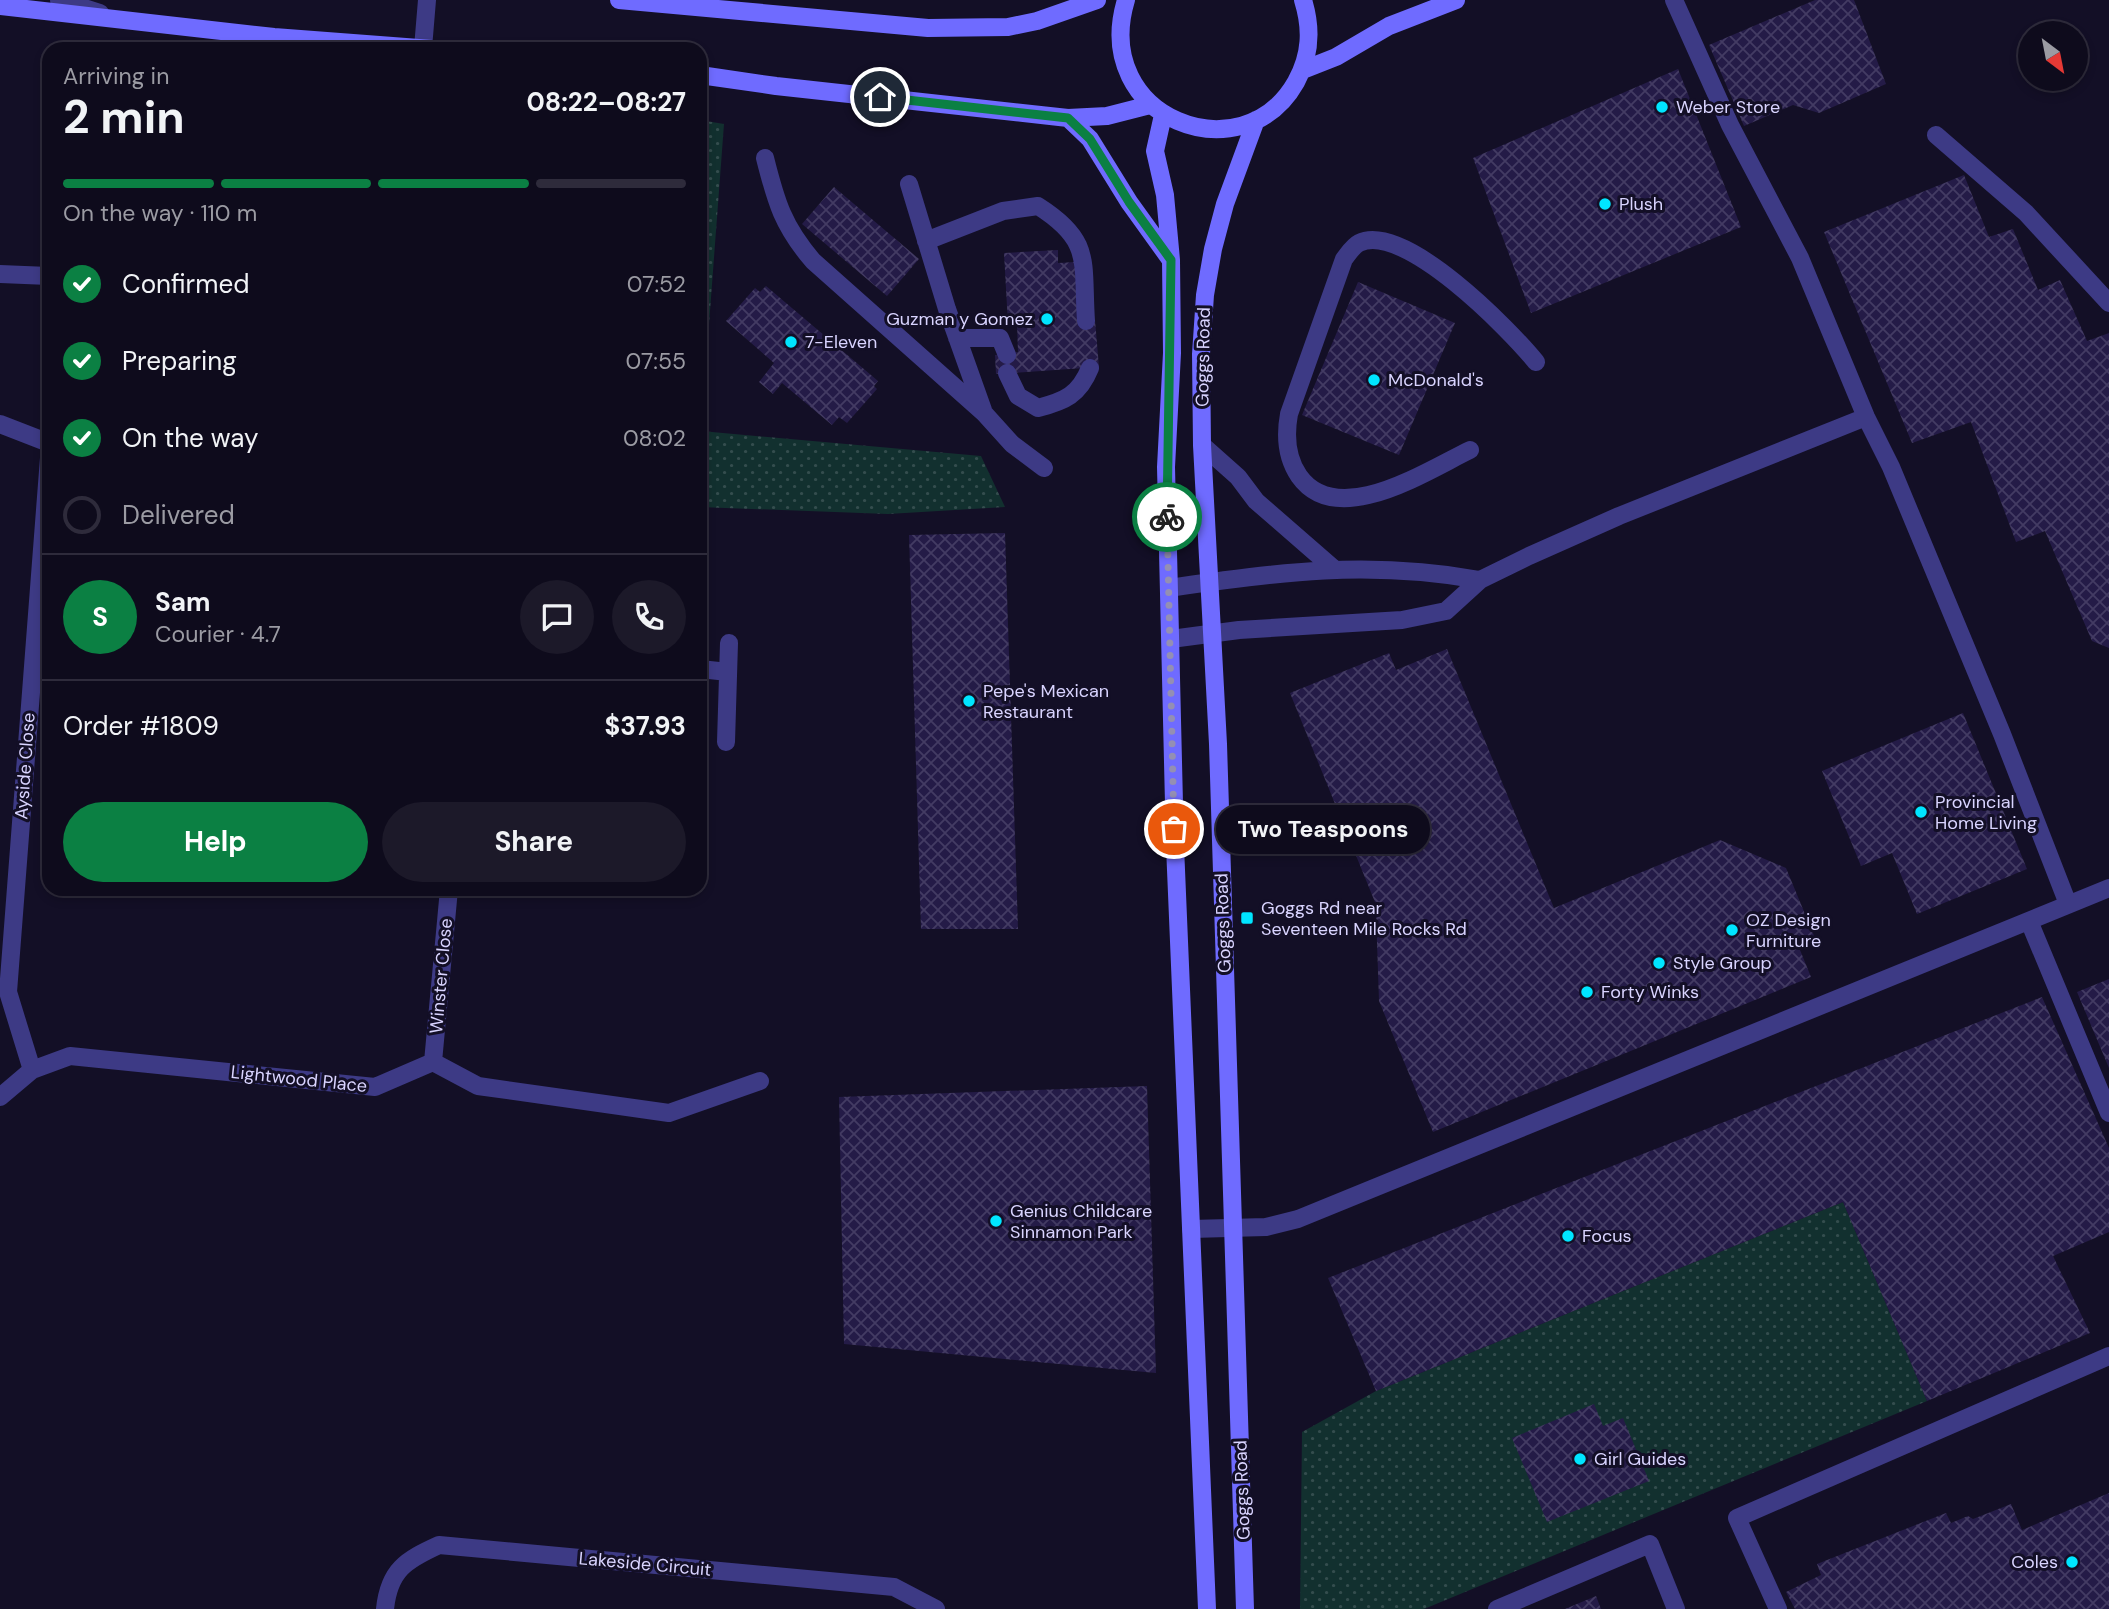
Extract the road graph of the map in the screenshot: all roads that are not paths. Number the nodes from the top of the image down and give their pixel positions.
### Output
1 (59, 0) edge
2 (427, 0) edge
3 (619, 0) edge
4 (1097, 0) edge
5 (1126, 0) edge
6 (1303, 0) edge
7 (1456, 0) edge
8 (1674, 0) edge
9 (0, 6) edge
10 (107, 16) junction
11 (342, 42) edge
12 (424, 42) edge
13 (1303, 70) junction
14 (707, 76) edge
15 (1157, 110) junction
16 (1068, 118) junction
17 (1256, 120) junction
18 (1936, 135) dead end
19 (765, 158) dead end
20 (909, 184) dead end
21 (926, 240) junction
22 (1171, 260) junction
23 (0, 274) edge
24 (42, 276) edge
25 (2109, 303) edge
26 (1086, 321) dead end
27 (957, 338) junction
28 (1536, 362) dead end
29 (1090, 368) dead end
30 (984, 413) junction
31 (1866, 417) junction
32 (0, 424) edge
33 (42, 440) edge
34 (1202, 445) junction
35 (1470, 450) dead end
36 (1044, 468) dead end
37 (42, 549) edge
38 (1333, 568) junction
39 (1480, 580) junction
40 (1210, 582) junction
41 (1169, 588) junction
42 (1212, 635) junction
43 (1171, 639) junction
44 (729, 643) dead end
45 (707, 670) edge
46 (728, 672) junction
47 (726, 742) dead end
48 (2109, 888) edge
49 (448, 896) edge
50 (2068, 904) junction
51 (2029, 921) junction
52 (433, 1062) junction
53 (32, 1070) junction
54 (760, 1080) dead end
55 (0, 1097) edge
56 (2109, 1113) edge
57 (1233, 1228) junction
58 (1191, 1229) junction
59 (2109, 1356) edge
60 (385, 1609) edge
61 (936, 1609) edge
62 (1208, 1609) edge
63 (1245, 1609) edge
64 (1497, 1609) edge
65 (1676, 1609) edge
66 (1778, 1609) edge

1 - 10 street
2 - 12 street
3 - 4 main road
5 - 15 main road
6 - 13 main road
7 - 13 main road
8 - 31 street
9 - 10 main road
10 - 11 main road
13 - 17 main road
14 - 16 main road
15 - 16 main road
15 - 17 main road
15 - 22 main road, Goggs Road
16 - 22 main road
17 - 34 main road, Goggs Road
18 - 25 street
19 - 30 street
20 - 21 street
21 - 26 street
21 - 27 street
22 - 41 main road, Goggs Road
23 - 24 street
27 - 29 street
27 - 30 street
28 - 35 street
30 - 36 street
31 - 39 street
31 - 50 street
32 - 33 street
34 - 38 street
34 - 40 main road, Goggs Road
37 - 53 street, Ayside Close
38 - 39 street
38 - 40 street
39 - 42 street
40 - 41 street
40 - 42 main road, Goggs Road
41 - 43 main road, Goggs Road
42 - 43 street
42 - 57 main road, Goggs Road
43 - 58 main road, Goggs Road
44 - 46 street
45 - 46 street
46 - 47 street
48 - 50 street
49 - 52 street, Winster Close
50 - 51 street
51 - 56 street
51 - 57 street
52 - 53 street, Lightwood Place
52 - 54 street
53 - 55 street, Lightwood Place
57 - 58 street
57 - 63 main road, Goggs Road
58 - 62 main road, Goggs Road
59 - 66 street
60 - 61 street, Lakeside Circuit
64 - 65 street

